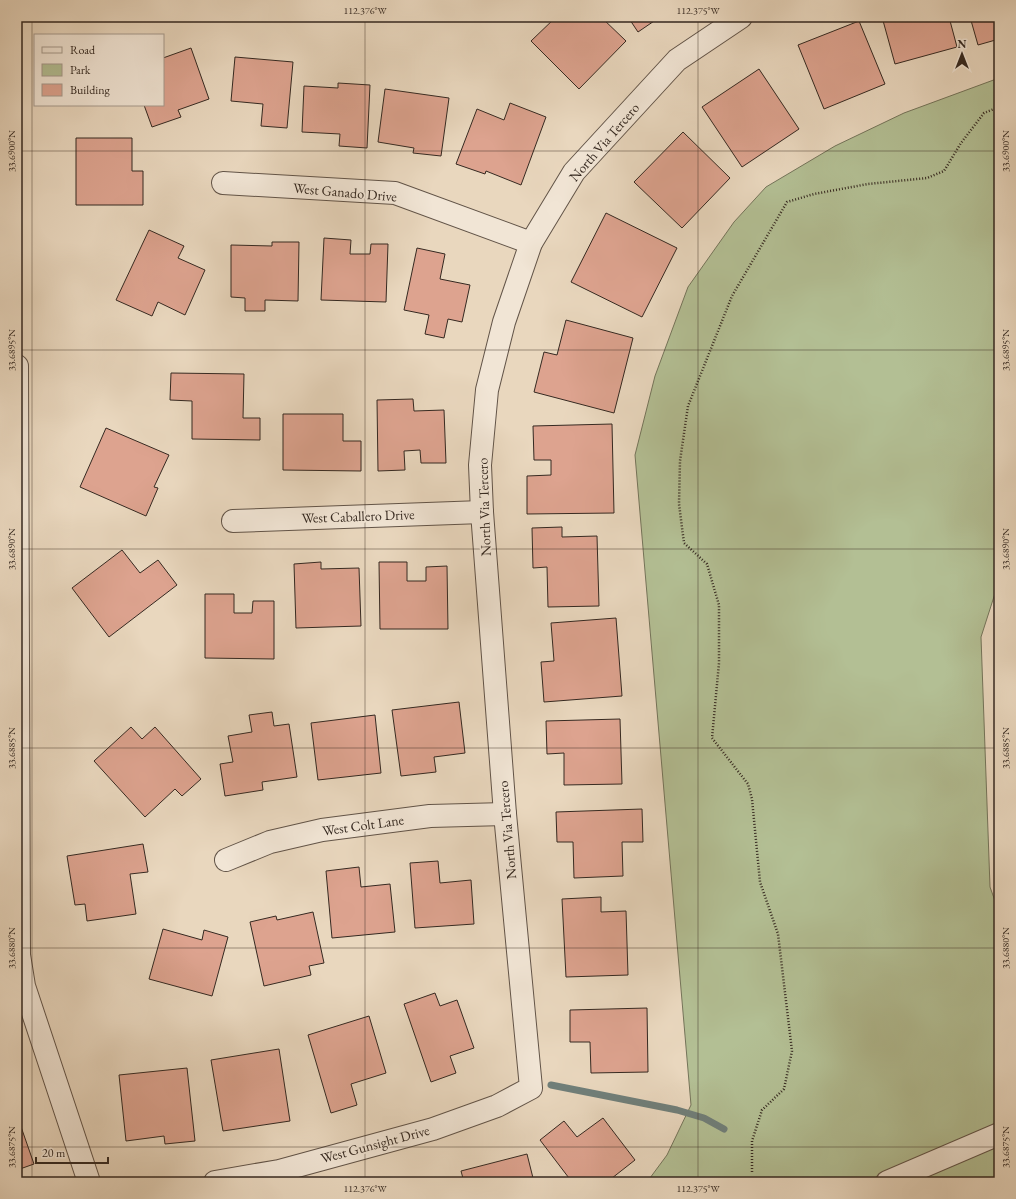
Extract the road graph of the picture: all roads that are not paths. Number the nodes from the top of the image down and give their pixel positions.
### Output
1 (741, 17) edge
2 (223, 183) dead end
3 (531, 243) junction
4 (17, 366) edge
5 (482, 512) junction
6 (233, 521) dead end
7 (18, 592) edge
8 (505, 814) junction
9 (226, 860) dead end
10 (21, 986) edge
11 (531, 1088) joint
12 (999, 1134) edge
13 (89, 1182) edge
14 (214, 1182) edge
15 (887, 1182) edge

1 - 3 street, North Via Tercero
2 - 3 street, West Ganado Drive
3 - 5 street, North Via Tercero
4 - 7 street
5 - 6 street, West Caballero Drive
5 - 8 street, North Via Tercero
7 - 10 street
8 - 9 street, West Colt Lane
8 - 11 street, North Via Tercero
10 - 13 street
11 - 14 street, West Gunsight Drive
12 - 15 street

